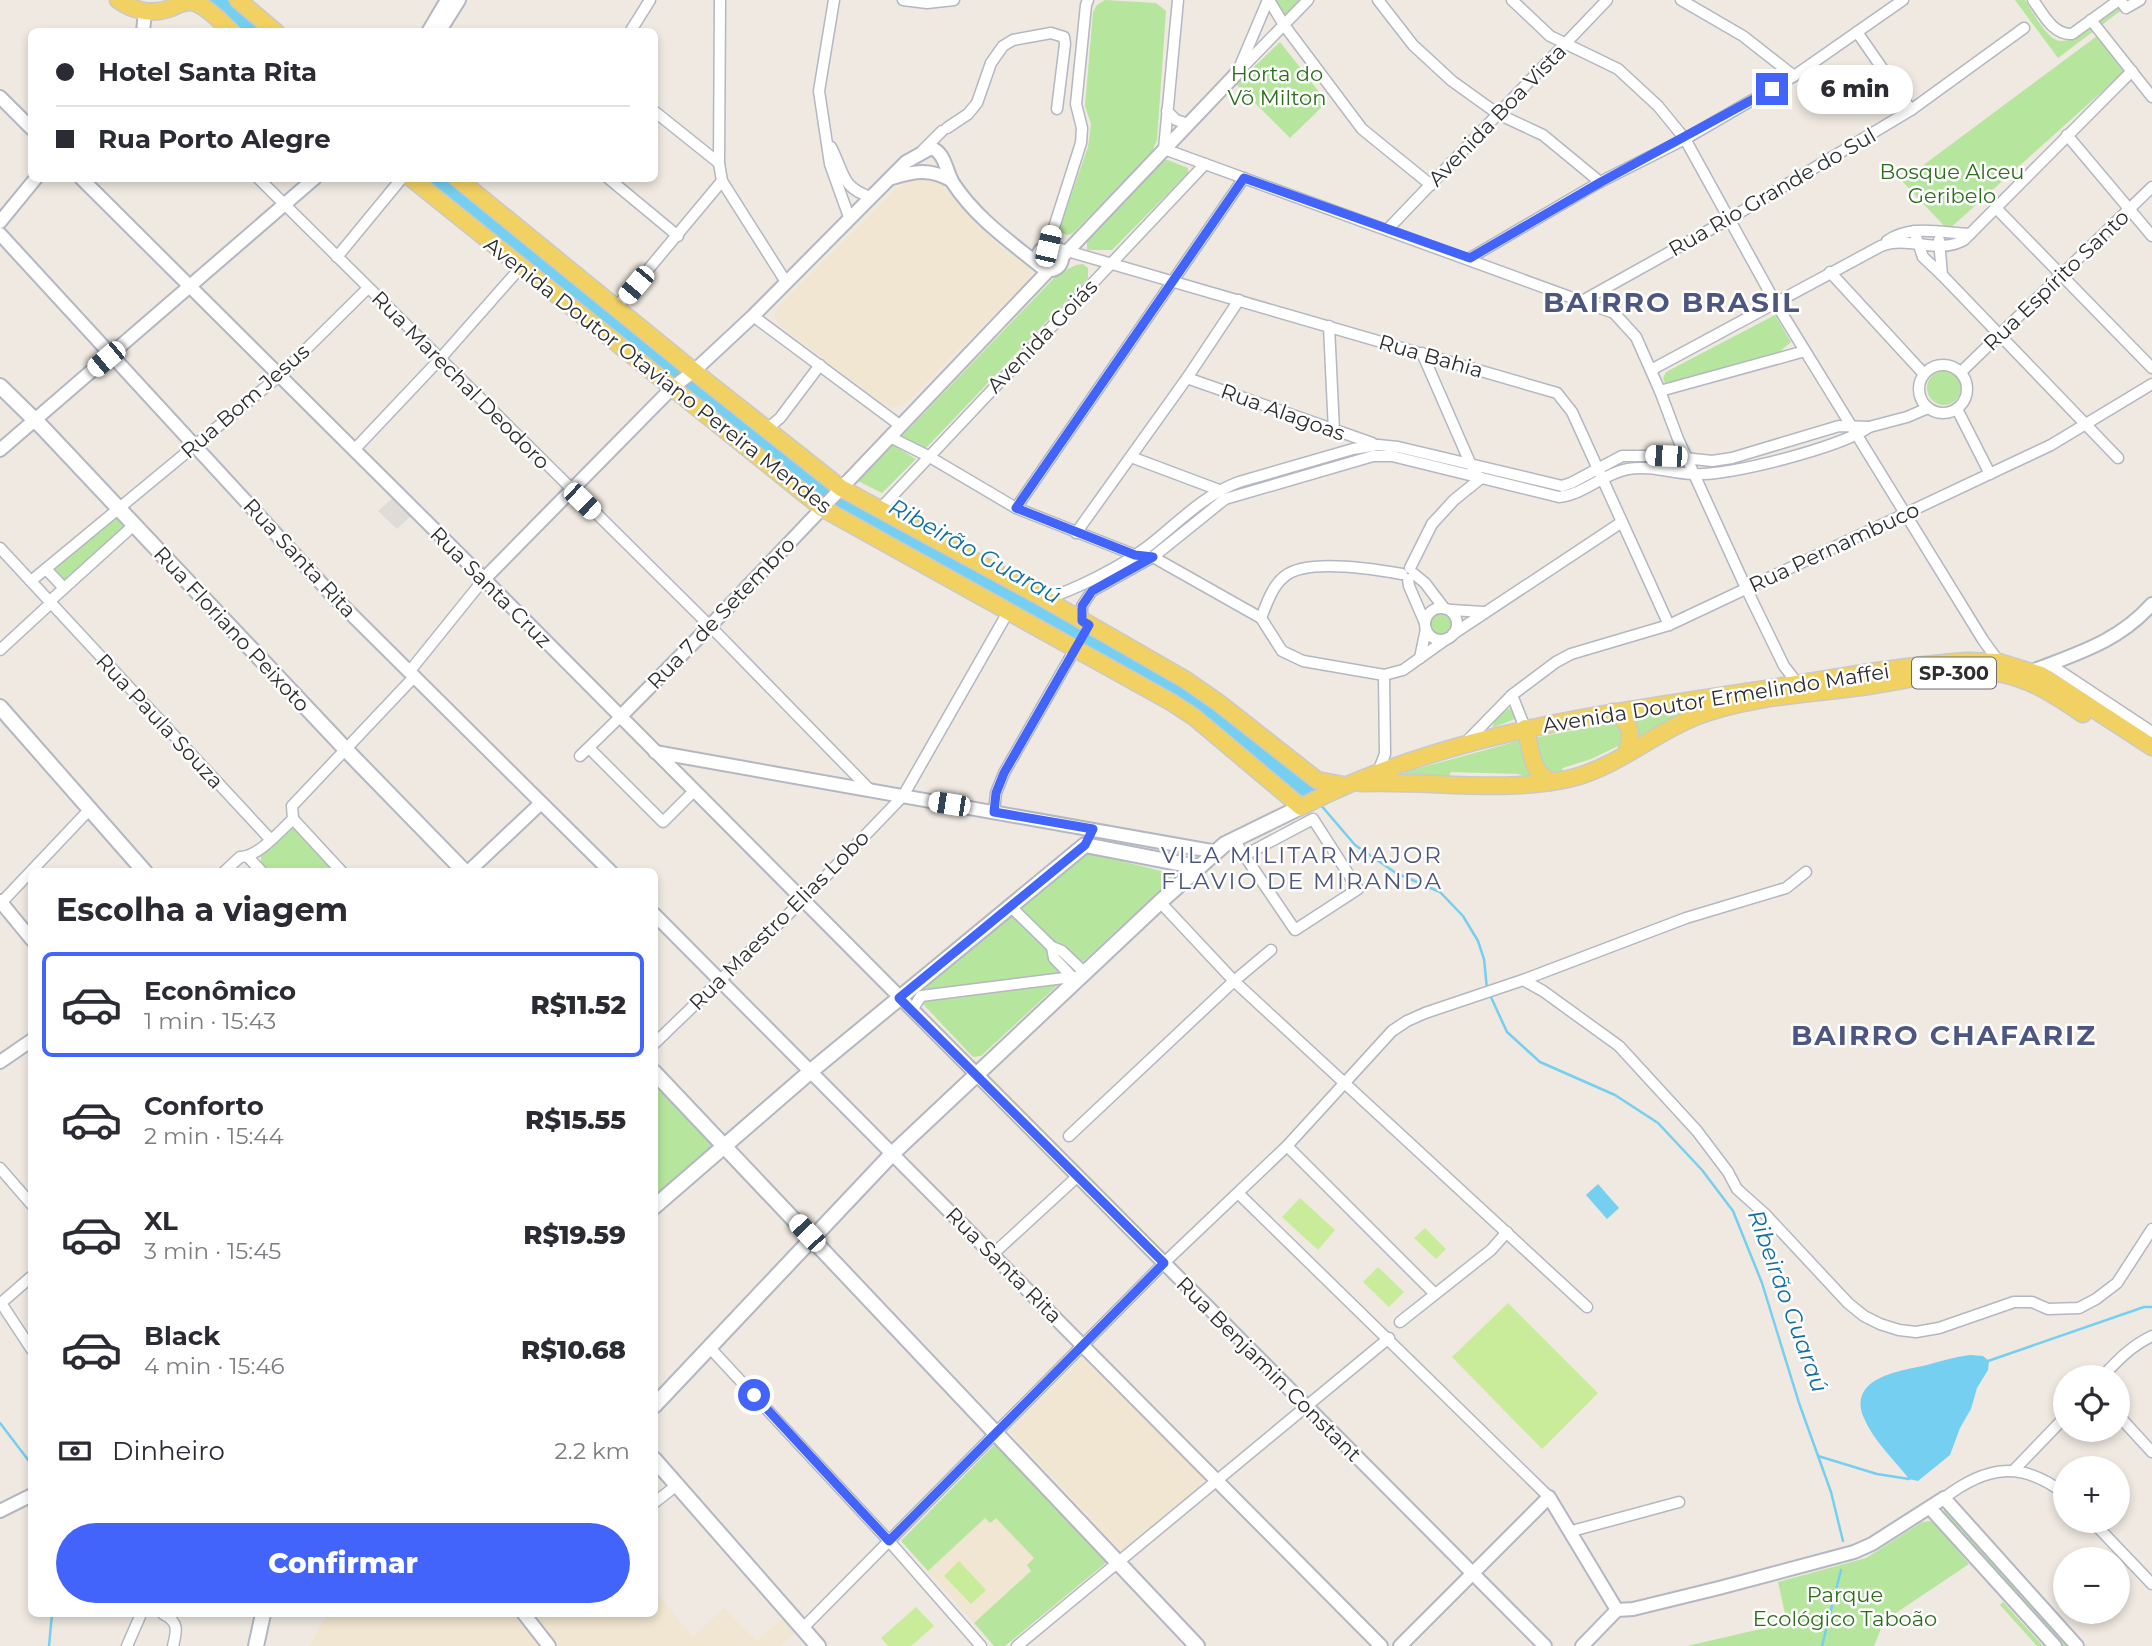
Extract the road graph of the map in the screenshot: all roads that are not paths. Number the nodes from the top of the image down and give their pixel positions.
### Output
1 (118, 0) edge
2 (237, 0) edge
3 (447, 0) edge
4 (459, 0) edge
5 (650, 0) edge
6 (720, 0) edge
7 (834, 0) edge
8 (903, 0) edge
9 (954, 0) edge
10 (1088, 0) edge
11 (1178, 0) edge
12 (1268, 0) edge
13 (1308, 0) edge
14 (1378, 0) edge
15 (1512, 0) edge
16 (1607, 0) edge
17 (1681, 0) edge
18 (1881, 0) edge
19 (2033, 0) edge
20 (2119, 0) edge
21 (2140, 0) edge
22 (183, 1) edge
23 (1899, 3) edge
24 (145, 11) junction
25 (2091, 20) junction
26 (1284, 25) junction
27 (143, 28) edge
28 (227, 28) edge
29 (271, 28) edge
30 (430, 28) edge
31 (442, 28) edge
32 (633, 28) edge
33 (2024, 28) dead end
34 (1857, 32) junction
35 (1566, 43) junction
36 (2132, 71) junction
37 (1237, 73) junction
38 (1794, 76) junction
39 (0, 97) edge
40 (2152, 97) edge
41 (1057, 109) dead end
42 (1911, 110) junction
43 (1167, 111) junction
44 (658, 114) edge
45 (1498, 114) junction
46 (1188, 124) junction
47 (28, 125) edge
48 (2067, 135) junction
49 (1685, 138) junction
50 (828, 141) junction
51 (1164, 149) junction
52 (920, 153) junction
53 (943, 160) junction
54 (719, 163) junction
55 (1205, 164) junction
56 (930, 171) junction
57 (891, 178) junction
58 (1244, 178) junction
59 (722, 181) junction
60 (952, 181) junction
61 (33, 182) edge
62 (85, 182) edge
63 (262, 182) edge
64 (311, 182) edge
65 (399, 182) edge
66 (416, 182) edge
67 (462, 182) edge
68 (613, 182) edge
69 (1601, 182) junction
70 (1431, 185) junction
71 (2152, 187) edge
72 (871, 197) junction
73 (285, 205) junction
74 (1996, 208) junction
75 (2129, 209) junction
76 (849, 218) junction
77 (1729, 219) junction
78 (0, 222) edge
79 (1387, 230) junction
80 (1914, 231) junction
81 (1938, 233) junction
82 (0, 234) edge
83 (1970, 234) junction
84 (678, 236) junction
85 (2152, 236) edge
86 (1917, 244) junction
87 (1956, 244) junction
88 (1881, 246) junction
89 (1939, 246) junction
90 (1018, 248) junction
91 (1055, 249) junction
92 (337, 257) junction
93 (1470, 258) junction
94 (1112, 263) junction
95 (521, 267) junction
96 (1044, 268) junction
97 (1941, 269) junction
98 (1830, 272) junction
99 (2060, 274) junction
100 (1173, 281) junction
101 (786, 282) junction
102 (190, 287) junction
103 (368, 288) junction
104 (1239, 300) junction
105 (1584, 300) junction
106 (1775, 302) junction
107 (616, 308) junction
108 (753, 316) junction
109 (1329, 326) junction
110 (1998, 335) junction
111 (1805, 351) junction
112 (1422, 353) junction
113 (112, 354) junction
114 (439, 360) junction
115 (820, 365) junction
116 (2152, 368) edge
117 (1651, 370) junction
118 (1961, 372) junction
119 (692, 373) junction
120 (1924, 374) junction
121 (279, 376) junction
122 (1187, 378) junction
123 (2152, 384) edge
124 (0, 386) edge
125 (675, 386) junction
126 (1660, 391) junction
127 (1928, 408) junction
128 (1956, 409) junction
129 (35, 420) junction
130 (2085, 424) junction
131 (901, 426) junction
132 (1851, 426) junction
133 (1868, 427) junction
134 (766, 429) junction
135 (1339, 432) junction
136 (1857, 436) junction
137 (890, 437) junction
138 (1678, 439) junction
139 (1378, 445) junction
140 (195, 446) junction
141 (1353, 449) junction
142 (0, 450) edge
143 (354, 450) junction
144 (928, 456) junction
145 (1666, 456) junction
146 (1131, 457) junction
147 (2118, 458) dead end
148 (1688, 460) junction
149 (1356, 461) junction
150 (1471, 465) junction
151 (1597, 467) junction
152 (1695, 474) junction
153 (1990, 474) junction
154 (1480, 479) junction
155 (1603, 480) junction
156 (1219, 489) junction
157 (1233, 489) junction
158 (571, 490) junction
159 (831, 498) junction
160 (1207, 498) junction
161 (1216, 505) junction
162 (118, 508) junction
163 (1016, 508) junction
164 (880, 509) junction
165 (1905, 514) junction
166 (1622, 522) junction
167 (134, 525) junction
168 (1076, 533) junction
169 (0, 548) edge
170 (1135, 555) junction
171 (1153, 557) junction
172 (46, 569) junction
173 (1409, 574) junction
174 (484, 579) junction
175 (31, 581) junction
176 (64, 588) junction
177 (1746, 588) junction
178 (1015, 599) junction
179 (1045, 599) junction
180 (50, 602) junction
181 (2152, 604) edge
182 (1447, 609) junction
183 (1488, 612) junction
184 (1261, 618) junction
185 (1669, 625) junction
186 (710, 626) junction
187 (1425, 626) junction
188 (1082, 633) junction
189 (1451, 636) junction
190 (1983, 640) junction
191 (0, 650) edge
192 (1420, 658) junction
193 (1973, 661) junction
194 (1999, 662) junction
195 (2049, 664) junction
196 (1784, 666) junction
197 (2032, 671) junction
198 (412, 674) junction
199 (1384, 674) junction
200 (1798, 684) junction
201 (1777, 687) junction
202 (1512, 695) junction
203 (0, 707) edge
204 (1614, 712) junction
205 (620, 717) junction
206 (1552, 723) junction
207 (1525, 728) junction
208 (2152, 732) edge
209 (1464, 744) junction
210 (2152, 747) edge
211 (589, 748) junction
212 (346, 750) junction
213 (655, 752) junction
214 (1532, 752) junction
215 (1626, 753) junction
216 (1385, 754) junction
217 (580, 756) dead end
218 (2152, 759) edge
219 (1403, 764) junction
220 (1378, 772) junction
221 (1551, 782) junction
222 (1345, 785) junction
223 (694, 791) junction
224 (871, 791) junction
225 (903, 796) junction
226 (1315, 796) junction
227 (541, 803) junction
228 (90, 809) junction
229 (994, 812) junction
230 (293, 819) junction
231 (1093, 829) junction
232 (270, 839) junction
233 (1234, 840) junction
234 (1085, 845) junction
235 (1217, 852) junction
236 (1245, 855) junction
237 (247, 857) junction
238 (1198, 867) junction
239 (34, 868) edge
240 (142, 868) edge
241 (228, 868) edge
242 (258, 868) edge
243 (338, 868) edge
244 (463, 868) edge
245 (471, 868) edge
246 (607, 868) edge
247 (1805, 872) dead end
248 (28, 874) edge
249 (802, 901) junction
250 (1, 902) edge
251 (1160, 902) junction
252 (1010, 906) junction
253 (658, 918) edge
254 (28, 935) edge
255 (1271, 950) dead end
256 (1077, 977) junction
257 (720, 979) junction
258 (1523, 980) junction
259 (1234, 981) junction
260 (899, 998) junction
261 (912, 1010) junction
262 (658, 1040) edge
263 (28, 1043) edge
264 (0, 1062) edge
265 (811, 1071) junction
266 (976, 1075) junction
267 (658, 1076) edge
268 (1344, 1083) junction
269 (1069, 1136) dead end
270 (724, 1146) junction
271 (1287, 1146) junction
272 (892, 1154) junction
273 (0, 1168) edge
274 (1078, 1176) junction
275 (1239, 1194) junction
276 (28, 1200) edge
277 (658, 1204) edge
278 (2152, 1229) edge
279 (1507, 1232) junction
280 (813, 1240) junction
281 (993, 1254) junction
282 (1164, 1263) junction
283 (28, 1279) edge
284 (1434, 1293) junction
285 (0, 1303) edge
286 (1587, 1307) dead end
287 (1400, 1322) dead end
288 (2152, 1336) edge
289 (1389, 1338) junction
290 (28, 1344) edge
291 (1083, 1344) junction
292 (710, 1348) junction
293 (2113, 1365) edge
294 (658, 1402) edge
295 (1306, 1406) junction
296 (2130, 1428) edge
297 (2053, 1430) edge
298 (996, 1433) junction
299 (2152, 1452) edge
300 (658, 1464) edge
301 (2014, 1471) junction
302 (1218, 1480) junction
303 (677, 1485) junction
304 (2053, 1487) edge
305 (28, 1497) edge
306 (1549, 1497) junction
307 (1944, 1498) junction
308 (658, 1500) edge
309 (1679, 1502) dead end
310 (1930, 1508) junction
311 (0, 1511) edge
312 (1572, 1531) junction
313 (2103, 1533) edge
314 (889, 1541) junction
315 (1119, 1562) junction
316 (1472, 1574) junction
317 (2152, 1584) edge
318 (1617, 1610) junction
319 (140, 1617) edge
320 (167, 1617) edge
321 (262, 1617) edge
322 (526, 1617) edge
323 (803, 1629) junction
324 (127, 1646) edge
325 (173, 1646) edge
326 (256, 1646) edge
327 (549, 1646) edge
328 (818, 1646) edge
329 (981, 1646) edge
330 (1017, 1646) edge
331 (1197, 1646) edge
332 (1381, 1646) edge
333 (1400, 1646) edge
334 (1545, 1646) edge
335 (1581, 1646) edge
336 (2055, 1646) edge
337 (2077, 1646) edge

1 - 24 main road
2 - 29 main road
3 - 30 street
4 - 31 street
5 - 32 street
6 - 54 street
7 - 50 street
8 - 9 street
10 - 91 street
11 - 43 street
12 - 26 street
12 - 37 street
13 - 26 street
14 - 45 street
15 - 35 street
16 - 35 street, Avenida Boa Vista
17 - 38 street
18 - 23 street
19 - 25 street
20 - 21 street
20 - 25 street
22 - 24 main road
22 - 28 main road
23 - 34 street
24 - 27 street
25 - 36 street
26 - 37 street
26 - 70 street
33 - 42 street, Rua Rio Grande do Sul
34 - 38 street
34 - 42 street
35 - 45 street, Avenida Boa Vista
35 - 49 street
36 - 40 street
36 - 48 street
37 - 46 street
38 - 49 street
39 - 47 street
41 - 52 street
42 - 77 street, Rua Rio Grande do Sul
43 - 46 street
43 - 51 street
44 - 54 street
45 - 69 street
45 - 70 street, Avenida Boa Vista
46 - 51 street
48 - 74 street
48 - 75 street
49 - 69 street
49 - 77 street
50 - 72 street
50 - 76 street
51 - 55 street
51 - 91 street
52 - 53 street
52 - 56 street
52 - 57 street
53 - 56 street
53 - 60 street
54 - 59 street
55 - 58 street
55 - 94 street, Avenida Goiás
56 - 57 street
56 - 60 street
57 - 72 street
58 - 79 street
58 - 100 street
59 - 84 street
59 - 101 street
60 - 90 street
61 - 78 street
62 - 102 street, Rua Santa Cruz
63 - 73 street, Rua Marechal Deodoro
64 - 73 street
65 - 92 street
66 - 95 main road, Avenida Doutor Otaviano Pereira Mendes / SP-300
67 - 107 main road, Avenida Doutor Otaviano Pereira Mendes / SP-300
68 - 84 street
69 - 93 street
70 - 79 street, Avenida Boa Vista
71 - 75 street, Rua Espírito Santo
72 - 76 street
73 - 92 street, Rua Marechal Deodoro
73 - 102 street
74 - 83 street
74 - 99 street
75 - 85 street
75 - 99 street, Rua Espírito Santo
76 - 101 street
77 - 105 street, Rua Rio Grande do Sul
77 - 106 street
79 - 93 street
80 - 81 street
80 - 86 street
80 - 88 street
81 - 83 street
81 - 89 street
82 - 113 street, Rua Santa Rita
83 - 87 street
84 - 107 street
86 - 88 street
86 - 89 street
86 - 97 street
87 - 89 street
87 - 97 street
88 - 98 street
89 - 97 street
90 - 91 street
90 - 96 street
91 - 94 street, Rua Bahia
91 - 96 street
91 - 96 street, Avenida Goiás
92 - 103 street, Rua Marechal Deodoro
93 - 105 street
94 - 100 street, Rua Bahia
94 - 144 street, Avenida Goiás
95 - 114 street
95 - 125 main road, Avenida Doutor Otaviano Pereira Mendes / SP-300
96 - 131 street, Avenida Goiás
97 - 110 street
98 - 106 street
98 - 120 street
99 - 110 street, Rua Espírito Santo
99 - 116 street
100 - 104 street, Rua Bahia
100 - 163 street
101 - 108 street
102 - 113 street
102 - 121 street, Rua Santa Cruz
103 - 114 street, Rua Marechal Deodoro
103 - 121 street, Rua Bom Jesus
104 - 109 street, Rua Bahia
104 - 122 street
105 - 117 street
106 - 111 street
106 - 117 street
107 - 119 main road, Avenida Doutor Otaviano Pereira Mendes / SP-300
108 - 115 street
108 - 119 street
109 - 112 street, Rua Bahia
109 - 135 street
110 - 118 street, Rua Espírito Santo
110 - 130 street
111 - 126 street
111 - 132 street
112 - 150 street
112 - 151 street, Rua Bahia
113 - 129 street
113 - 140 street, Rua Santa Rita
114 - 143 street
114 - 158 street, Rua Marechal Deodoro
115 - 131 street
115 - 134 street
117 - 126 street
118 - 120 street
118 - 128 street
119 - 125 street
119 - 134 main road, Avenida Doutor Otaviano Pereira Mendes / SP-300
120 - 127 street
121 - 140 street, Rua Bom Jesus
121 - 143 street, Rua Santa Cruz
122 - 135 street, Rua Alagoas
122 - 146 street
123 - 130 street, Rua Pernambuco
124 - 129 main road, Rua Floriano Peixoto
125 - 158 street
125 - 159 main road, Avenida Doutor Otaviano Pereira Mendes / SP-300
126 - 138 street
127 - 128 street
127 - 133 street
128 - 153 street
129 - 142 street
129 - 162 main road, Rua Floriano Peixoto
130 - 147 street
130 - 153 street, Rua Pernambuco
131 - 137 street, Avenida Goiás
132 - 133 street
132 - 136 street
132 - 148 street
133 - 136 street
134 - 159 main road, Avenida Doutor Otaviano Pereira Mendes / SP-300
135 - 139 street, Rua Alagoas
135 - 141 street
136 - 152 street
136 - 165 street
137 - 144 street
137 - 159 street, Avenida Goiás
138 - 145 street
138 - 148 street
139 - 141 street
139 - 150 street
140 - 162 street, Rua Bom Jesus
140 - 198 street, Rua Santa Rita
141 - 149 street
141 - 157 street
143 - 174 street, Rua Santa Cruz
144 - 163 street
144 - 164 street, Avenida Goiás
145 - 148 street
145 - 151 street
146 - 156 street
146 - 168 street
148 - 152 street
149 - 154 street
149 - 157 street
150 - 151 street
150 - 154 street
151 - 155 street, Rua Bahia
152 - 155 street
152 - 177 street
153 - 165 street, Rua Pernambuco
154 - 155 street
154 - 173 street
155 - 166 street, Rua Bahia
156 - 157 street
156 - 160 street
157 - 161 street
158 - 174 street
158 - 186 street, Rua Marechal Deodoro
159 - 164 main road, Avenida Doutor Otaviano Pereira Mendes / SP-300
159 - 178 main road, Avenida Doutor Otaviano Pereira Mendes / SP-300
159 - 186 street, Rua 7 de Setembro
160 - 161 street
160 - 170 street
161 - 171 street
162 - 167 main road, Rua Floriano Peixoto
162 - 172 street, Rua Bom Jesus
163 - 168 street
164 - 178 main road, Avenida Doutor Otaviano Pereira Mendes / SP-300
165 - 177 street, Rua Pernambuco
165 - 190 street
166 - 183 street
166 - 185 street, Rua Bahia
167 - 176 street
167 - 212 main road, Rua Floriano Peixoto
168 - 170 street
169 - 175 street
170 - 171 street
170 - 179 street
171 - 184 street
171 - 188 street
172 - 175 street, Rua Bom Jesus
172 - 176 street
173 - 182 street
173 - 184 street
173 - 187 street
174 - 198 street
174 - 205 street, Rua Santa Cruz
175 - 180 street, Rua Paula Souza
176 - 180 street
177 - 185 street, Rua Pernambuco
177 - 196 street
178 - 179 main road, Avenida Doutor Otaviano Pereira Mendes / SP-300
178 - 188 main road, Avenida Doutor Otaviano Pereira Mendes / SP-300
178 - 225 street, Rua Maestro Elias Lobo
179 - 188 main road, Avenida Doutor Otaviano Pereira Mendes / SP-300
180 - 191 street
180 - 232 street, Rua Paula Souza
181 - 195 street
182 - 183 street
182 - 187 street
182 - 189 street
183 - 189 street
184 - 199 street
185 - 202 street, Rua Pernambuco
186 - 205 street, Rua 7 de Setembro
186 - 224 street, Rua Marechal Deodoro
187 - 189 street
187 - 192 street
188 - 226 main road, Avenida Doutor Otaviano Pereira Mendes / SP-300
188 - 226 main road, Avenida Doutor Otaviano Pereira Mendes / SP-300
188 - 229 street
189 - 192 street
190 - 193 street
190 - 194 street
192 - 199 street
193 - 194 main road, Avenida Doutor Ermelindo Maffei / SP-300
193 - 200 main road, Avenida Doutor Ermelindo Maffei / SP-300
194 - 197 main road, Avenida Doutor Ermelindo Maffei / SP-300
195 - 197 street
195 - 208 street
196 - 200 street
196 - 201 street
197 - 210 main road, Avenida Doutor Ermelindo Maffei / SP-300
198 - 212 street
198 - 227 street, Rua Santa Rita
199 - 216 street
200 - 201 main road, Avenida Doutor Ermelindo Maffei / SP-300
201 - 204 main road, Avenida Doutor Ermelindo Maffei / SP-300
202 - 207 street
202 - 209 street, Rua Pernambuco
203 - 228 main road
204 - 206 main road, Avenida Doutor Ermelindo Maffei / SP-300
204 - 215 main road
205 - 211 street
205 - 213 street, Rua Santa Cruz
206 - 207 main road, Avenida Doutor Ermelindo Maffei / SP-300
206 - 214 main road
207 - 209 main road, Avenida Doutor Ermelindo Maffei / SP-300
207 - 214 main road
209 - 219 main road, Avenida Doutor Ermelindo Maffei / SP-300
211 - 217 street
211 - 223 street
212 - 230 street
212 - 244 main road, Rua Floriano Peixoto
213 - 223 street, Rua Santa Cruz
213 - 224 street
214 - 221 main road
215 - 218 main road, Avenida Doutor Ermelindo Maffei / SP-300
215 - 221 main road, Avenida Doutor Ermelindo Maffei / SP-300
216 - 219 street
216 - 220 street
219 - 220 main road, Avenida Doutor Ermelindo Maffei / SP-300
220 - 222 main road, Avenida Doutor Ermelindo Maffei / SP-300
221 - 222 main road, Avenida Doutor Ermelindo Maffei / SP-300
222 - 226 main road, Avenida Doutor Otaviano Pereira Mendes / SP-300
223 - 249 street, Rua Santa Cruz
224 - 225 street
225 - 229 street
225 - 249 street, Rua Maestro Elias Lobo
226 - 233 main road
227 - 245 street
227 - 246 street, Rua Santa Rita
228 - 239 street
228 - 240 main road
229 - 231 street
230 - 232 street
230 - 243 street
231 - 234 street
231 - 235 street
232 - 237 street
233 - 235 main road
233 - 236 street
234 - 238 main road
234 - 252 main road
235 - 238 main road
236 - 236 street
237 - 241 street
237 - 242 street
238 - 251 main road
247 - 258 street
248 - 250 street
249 - 257 street, Rua Maestro Elias Lobo
249 - 260 street, Rua Santa Cruz
250 - 254 street
251 - 256 main road
251 - 259 street
252 - 256 street
252 - 260 main road
253 - 257 street, Rua Santa Rita
255 - 259 street
256 - 261 street
256 - 266 main road
257 - 262 street, Rua Maestro Elias Lobo
257 - 265 street, Rua Santa Rita
258 - 268 street
258 - 278 street
259 - 268 street
259 - 269 street
260 - 261 street, Rua Santa Cruz
260 - 265 main road
261 - 266 street, Rua Benjamin Constant
263 - 264 street
265 - 270 main road
265 - 272 street, Rua Santa Rita
266 - 272 main road
266 - 274 street, Rua Benjamin Constant
267 - 270 main road
268 - 271 street
268 - 279 street
270 - 277 main road
270 - 280 main road
271 - 275 street
271 - 284 street
272 - 280 main road
272 - 281 street, Rua Santa Rita
273 - 276 street
274 - 281 street
274 - 282 street, Rua Benjamin Constant
275 - 282 street
275 - 289 street
279 - 284 street
279 - 286 street
280 - 292 main road
280 - 298 main road
281 - 291 street, Rua Santa Rita
282 - 291 street
282 - 295 street, Rua Benjamin Constant
283 - 285 street
284 - 287 street
285 - 290 street
288 - 293 street
289 - 295 street
289 - 306 street
291 - 298 street
291 - 302 street, Rua Santa Rita
292 - 294 main road
292 - 314 street
295 - 302 street
295 - 316 street, Rua Benjamin Constant
296 - 299 street
297 - 301 street
298 - 314 street
298 - 315 main road
300 - 303 main road
301 - 304 street
301 - 307 street
302 - 315 street
302 - 332 street, Rua Santa Rita
303 - 308 street
303 - 323 main road
305 - 311 street
306 - 312 street
306 - 316 street
307 - 310 street
307 - 337 street
309 - 312 street
310 - 318 street
310 - 336 street
312 - 318 street
313 - 317 street
314 - 323 street
314 - 329 street
315 - 330 street
315 - 331 main road
316 - 333 street
316 - 334 street, Rua Benjamin Constant
318 - 335 street
319 - 324 street
320 - 325 street
321 - 326 main road
322 - 327 street
323 - 328 main road

